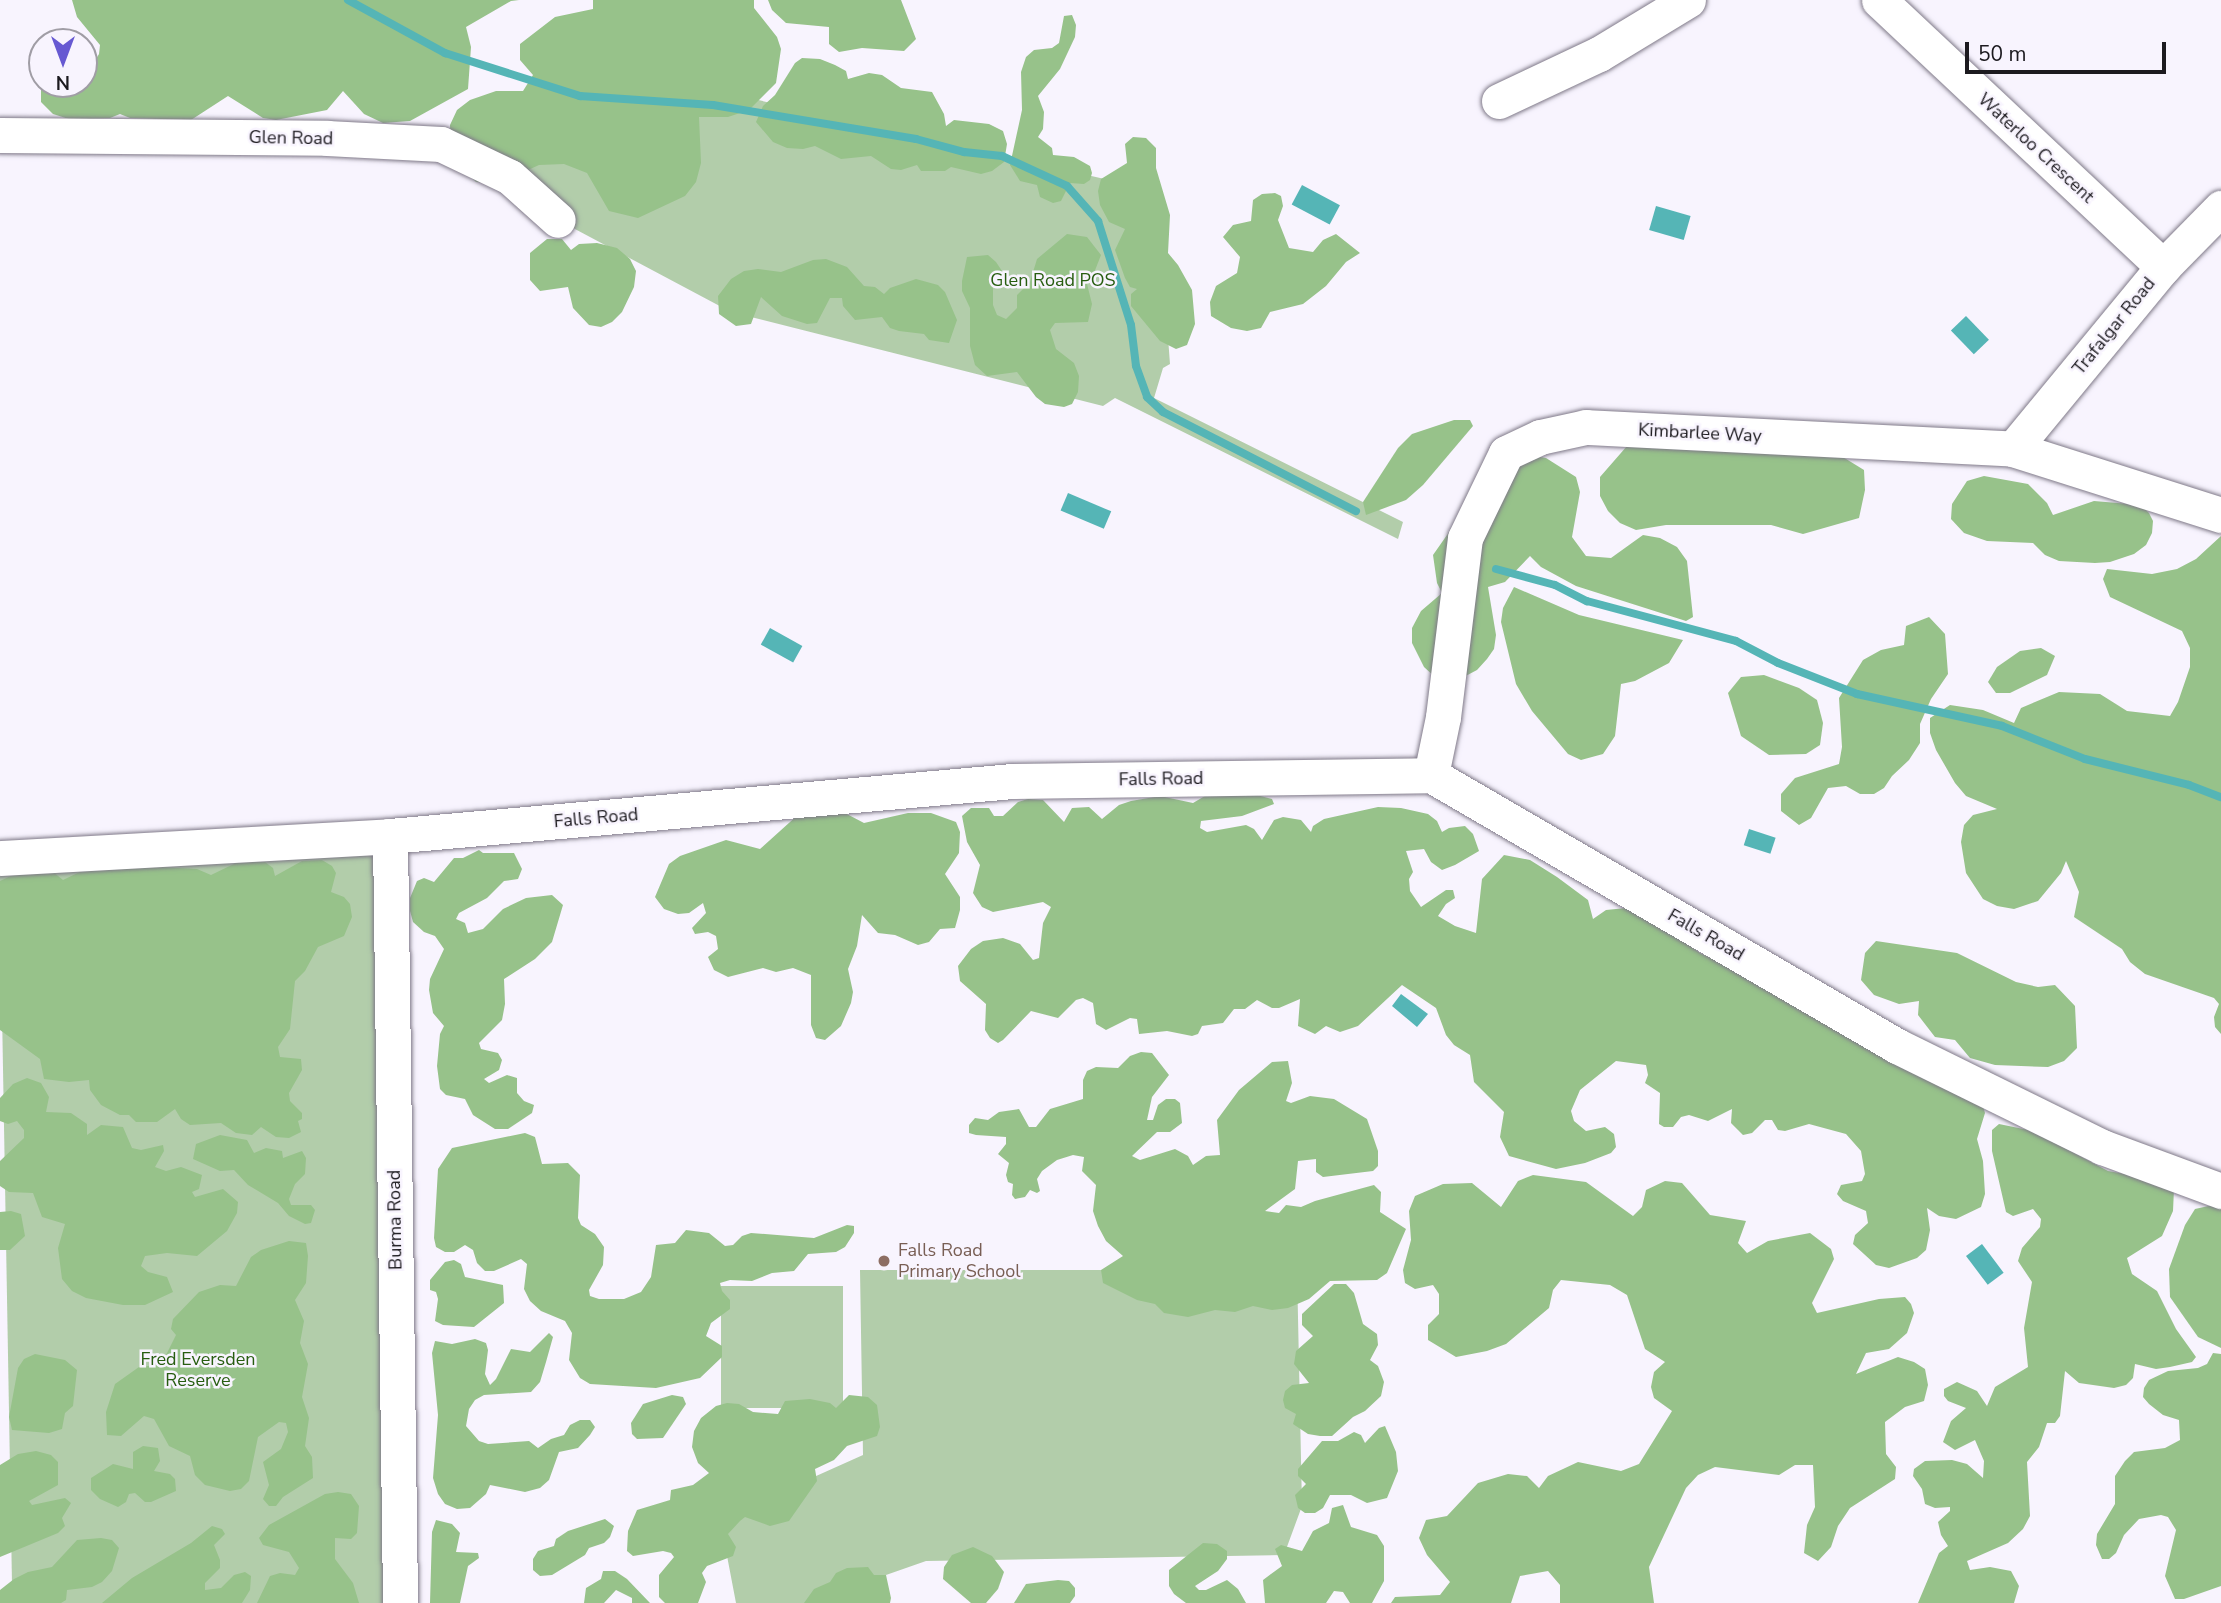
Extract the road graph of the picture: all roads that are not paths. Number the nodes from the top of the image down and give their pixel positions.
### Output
1 (1688, 0) edge
2 (1879, 0) edge
3 (1499, 101) dead end
4 (0, 135) edge
5 (2221, 208) edge
6 (558, 220) dead end
7 (2163, 267) junction
8 (2013, 449) junction
9 (2221, 515) edge
10 (1431, 775) junction
11 (390, 836) junction
12 (0, 858) edge
13 (2221, 1191) edge
14 (400, 1603) edge

1 - 3 street
2 - 7 street, Waterloo Crescent
4 - 6 street, Glen Road
5 - 7 street, Trafalgar Road
7 - 8 street, Trafalgar Road
8 - 9 street, Kimbarlee Way
8 - 10 street, Kimbarlee Way
10 - 11 street, Falls Road
10 - 13 street, Falls Road
11 - 12 street, Falls Road
11 - 14 street, Burma Road

